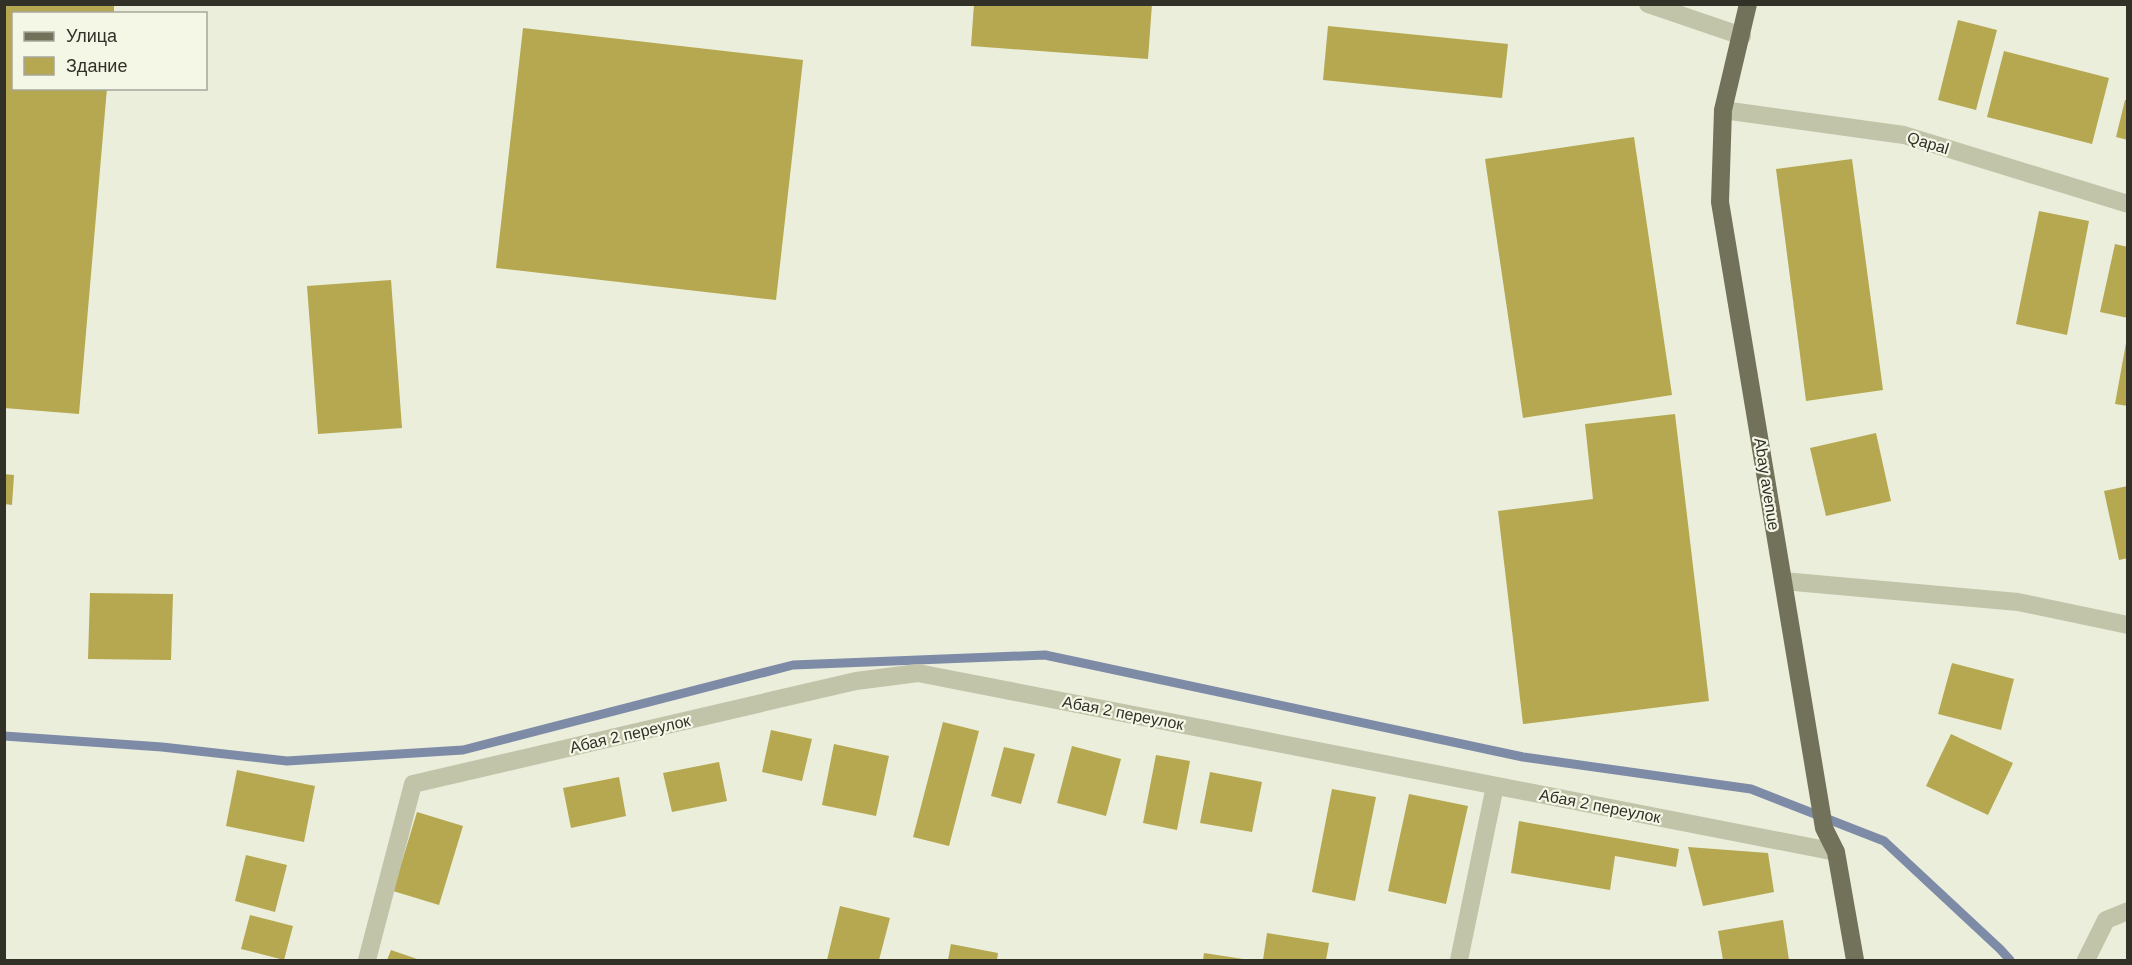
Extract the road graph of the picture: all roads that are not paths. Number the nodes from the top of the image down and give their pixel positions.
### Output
1 (1648, 4) edge
2 (1748, 4) edge
3 (1742, 36) junction
4 (1723, 110) junction
5 (2127, 204) edge
6 (1783, 581) junction
7 (2127, 625) edge
8 (1495, 786) junction
9 (1836, 852) junction
10 (2127, 911) edge
11 (367, 960) edge
12 (1459, 960) edge
13 (1855, 960) edge
14 (2086, 960) edge

1 - 3 street
2 - 3 main road, Abay avenue
3 - 4 main road, Abay avenue
4 - 5 street, Qapal
4 - 6 main road, Abay avenue
6 - 7 street
6 - 9 main road, Abay avenue
8 - 9 street, Абая 2 переулок
8 - 11 street, Абая 2 переулок
8 - 12 street
9 - 13 main road, Abay avenue
10 - 14 street

